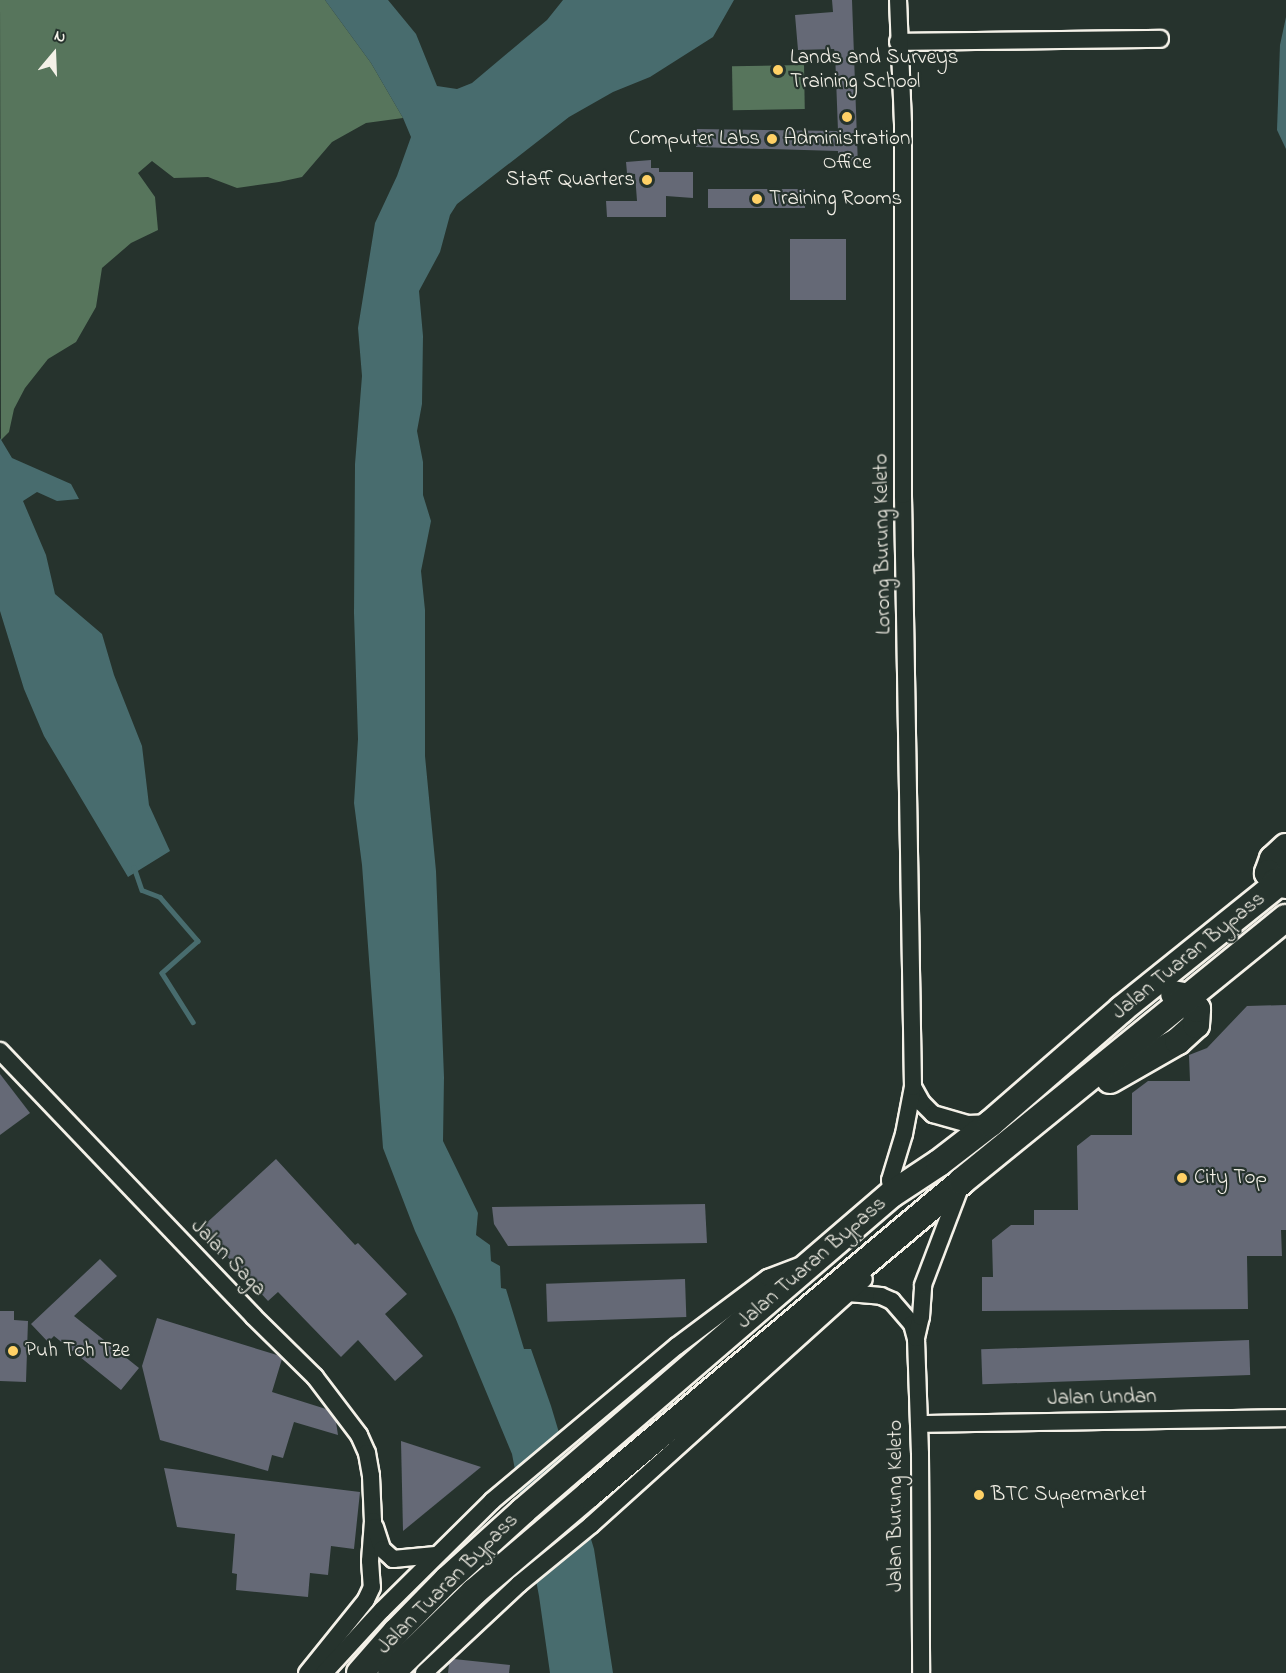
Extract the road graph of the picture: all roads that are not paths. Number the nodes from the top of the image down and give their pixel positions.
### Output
1 (898, 0) edge
2 (1160, 39) dead end
3 (898, 42) junction
4 (1286, 847) edge
5 (1283, 882) edge
6 (1286, 918) edge
7 (1189, 997) junction
8 (0, 1051) edge
9 (913, 1088) junction
10 (991, 1123) junction
11 (962, 1181) junction
12 (892, 1194) junction
13 (817, 1259) junction
14 (848, 1293) junction
15 (916, 1338) junction
16 (1286, 1418) edge
17 (919, 1424) junction
18 (373, 1521) junction
19 (436, 1555) junction
20 (306, 1673) edge
21 (324, 1673) edge
22 (360, 1673) edge
23 (391, 1673) edge
24 (424, 1673) edge
25 (921, 1673) edge

1 - 3 street, Lorong Burung Keleto
2 - 3 street
3 - 9 street, Lorong Burung Keleto
4 - 5 highway
5 - 10 highway, Jalan Tuaran Bypass
6 - 7 highway, Jalan Tuaran Bypass
7 - 10 highway
7 - 11 highway, Jalan Tuaran Bypass
8 - 18 street, Jalan Saga
9 - 10 street
9 - 12 street, Lorong Burung Keleto
10 - 12 highway, Jalan Tuaran Bypass
11 - 14 street
11 - 15 street, Jalan Burung Keleto
11 - 23 highway, Jalan Tuaran Bypass
12 - 13 highway, Jalan Tuaran Bypass
13 - 19 street
13 - 22 highway, Jalan Tuaran Bypass
14 - 15 street, Jalan Burung Keleto
14 - 24 street
15 - 17 street, Jalan Burung Keleto
16 - 17 street, Jalan Undan
17 - 25 street, Jalan Burung Keleto
18 - 19 street, Jalan Saga
18 - 20 street, Jalan Saga
19 - 21 street

